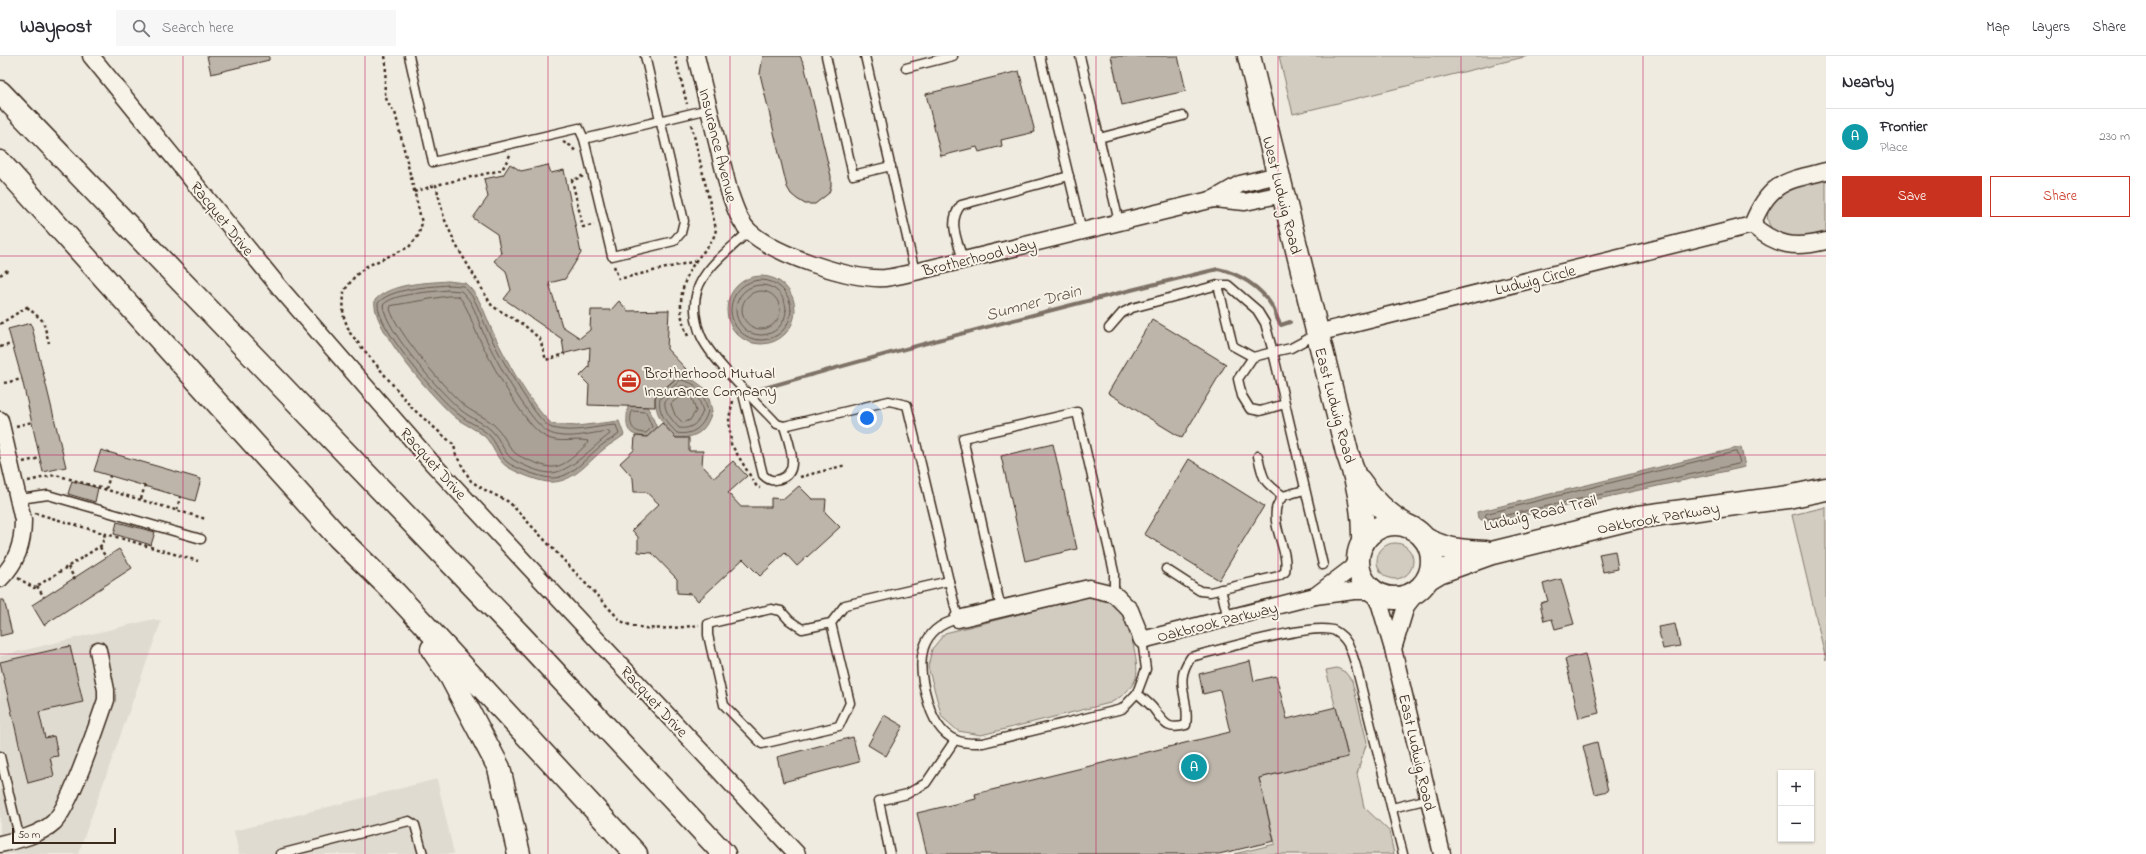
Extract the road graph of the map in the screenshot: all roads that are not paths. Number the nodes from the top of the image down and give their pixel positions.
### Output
1 (91, 56) edge
2 (408, 56) edge
3 (645, 56) edge
4 (696, 56) edge
5 (826, 56) edge
6 (865, 56) edge
7 (953, 56) edge
8 (1040, 56) edge
9 (1080, 56) edge
10 (1249, 56) edge
11 (906, 68) dead end
12 (0, 92) edge
13 (709, 109) junction
14 (1183, 116) dead end
15 (660, 121) junction
16 (1099, 138) junction
17 (584, 140) junction
18 (0, 162) edge
19 (891, 166) junction
20 (1826, 171) edge
21 (1068, 176) junction
22 (1281, 184) junction
23 (1119, 222) junction
24 (1752, 225) junction
25 (749, 231) junction
26 (1082, 231) junction
27 (1826, 241) edge
28 (963, 260) junction
29 (915, 272) junction
30 (1218, 285) junction
31 (1109, 328) dead end
32 (1317, 333) junction
33 (1273, 352) junction
34 (1252, 357) junction
35 (741, 385) junction
36 (1285, 404) junction
37 (7, 423) edge
38 (784, 426) junction
39 (1258, 456) dead end
40 (1356, 476) junction
41 (1826, 489) edge
42 (1304, 490) junction
43 (1283, 496) junction
44 (20, 499) junction
45 (1407, 526) junction
46 (201, 539) dead end
47 (1425, 539) junction
48 (1360, 550) junction
49 (1492, 553) junction
50 (1323, 564) dead end
51 (1166, 569) dead end
52 (0, 579) edge
53 (949, 581) junction
54 (1422, 585) junction
55 (1221, 589) junction
56 (1373, 591) junction
57 (395, 593) junction
58 (1114, 594) junction
59 (1315, 596) junction
60 (1001, 609) junction
61 (958, 619) junction
62 (1228, 619) junction
63 (831, 623) junction
64 (1142, 640) junction
65 (1393, 649) junction
66 (98, 650) dead end
67 (1137, 694) junction
68 (955, 740) junction
69 (0, 756) edge
70 (1429, 799) junction
71 (1392, 808) junction
72 (20, 840) junction
73 (0, 844) edge
74 (280, 854) edge
75 (423, 854) edge
76 (519, 854) edge
77 (636, 854) edge
78 (724, 854) edge
79 (797, 854) edge
80 (890, 854) edge
81 (1403, 854) edge
82 (1442, 854) edge

1 - 79 street, Racquet Drive
2 - 17 lane
3 - 15 lane
4 - 13 street, Insurance Avenue
5 - 19 lane
6 - 19 lane
7 - 11 lane
8 - 21 lane
9 - 16 lane
10 - 22 main road, West Ludwig Road
12 - 78 main road
13 - 15 lane
13 - 25 street, Insurance Avenue
14 - 16 lane
15 - 17 lane
15 - 17 lane
16 - 23 lane
18 - 57 main road
19 - 29 lane
20 - 24 street
21 - 26 lane
21 - 28 lane
22 - 23 street, Brotherhood Way
22 - 32 main road, West Ludwig Road
23 - 26 street, Brotherhood Way
24 - 27 street
24 - 32 street, Ludwig Circle
25 - 29 street, Brotherhood Way
25 - 35 lane
26 - 28 street, Brotherhood Way
28 - 29 street, Brotherhood Way
30 - 31 lane
30 - 33 lane
30 - 34 lane
32 - 33 lane
32 - 40 main road, East Ludwig Road
33 - 34 lane
33 - 36 lane
34 - 36 lane
35 - 38 lane
35 - 38 lane
36 - 42 lane
37 - 44 street
38 - 53 lane
39 - 43 lane
40 - 45 main road, East Ludwig Road
40 - 48 main road, East Ludwig Road
41 - 49 main road, Oakbrook Parkway
42 - 43 lane
42 - 50 lane
43 - 55 lane
44 - 46 lane
44 - 52 street
45 - 47 main road
45 - 48 main road
47 - 49 main road, Oakbrook Parkway
47 - 54 main road
48 - 56 main road
48 - 59 street, Oakbrook Parkway
49 - 54 main road, Oakbrook Parkway
51 - 55 lane
53 - 61 lane
53 - 63 lane
54 - 56 main road
54 - 65 street
55 - 62 lane
56 - 59 street, Oakbrook Parkway
56 - 65 street, East Ludwig Road
57 - 76 main road
57 - 77 main road
58 - 60 street
58 - 60 lane
58 - 64 street, Oakbrook Parkway
59 - 62 street, Oakbrook Parkway
60 - 61 street
61 - 68 lane
62 - 64 street, Oakbrook Parkway
63 - 63 lane
64 - 67 lane
65 - 70 street, East Ludwig Road
66 - 72 street
67 - 68 lane
67 - 71 lane
68 - 80 lane
69 - 72 lane
70 - 71 lane
70 - 82 street, East Ludwig Road
71 - 81 lane
72 - 73 street
74 - 75 lane

